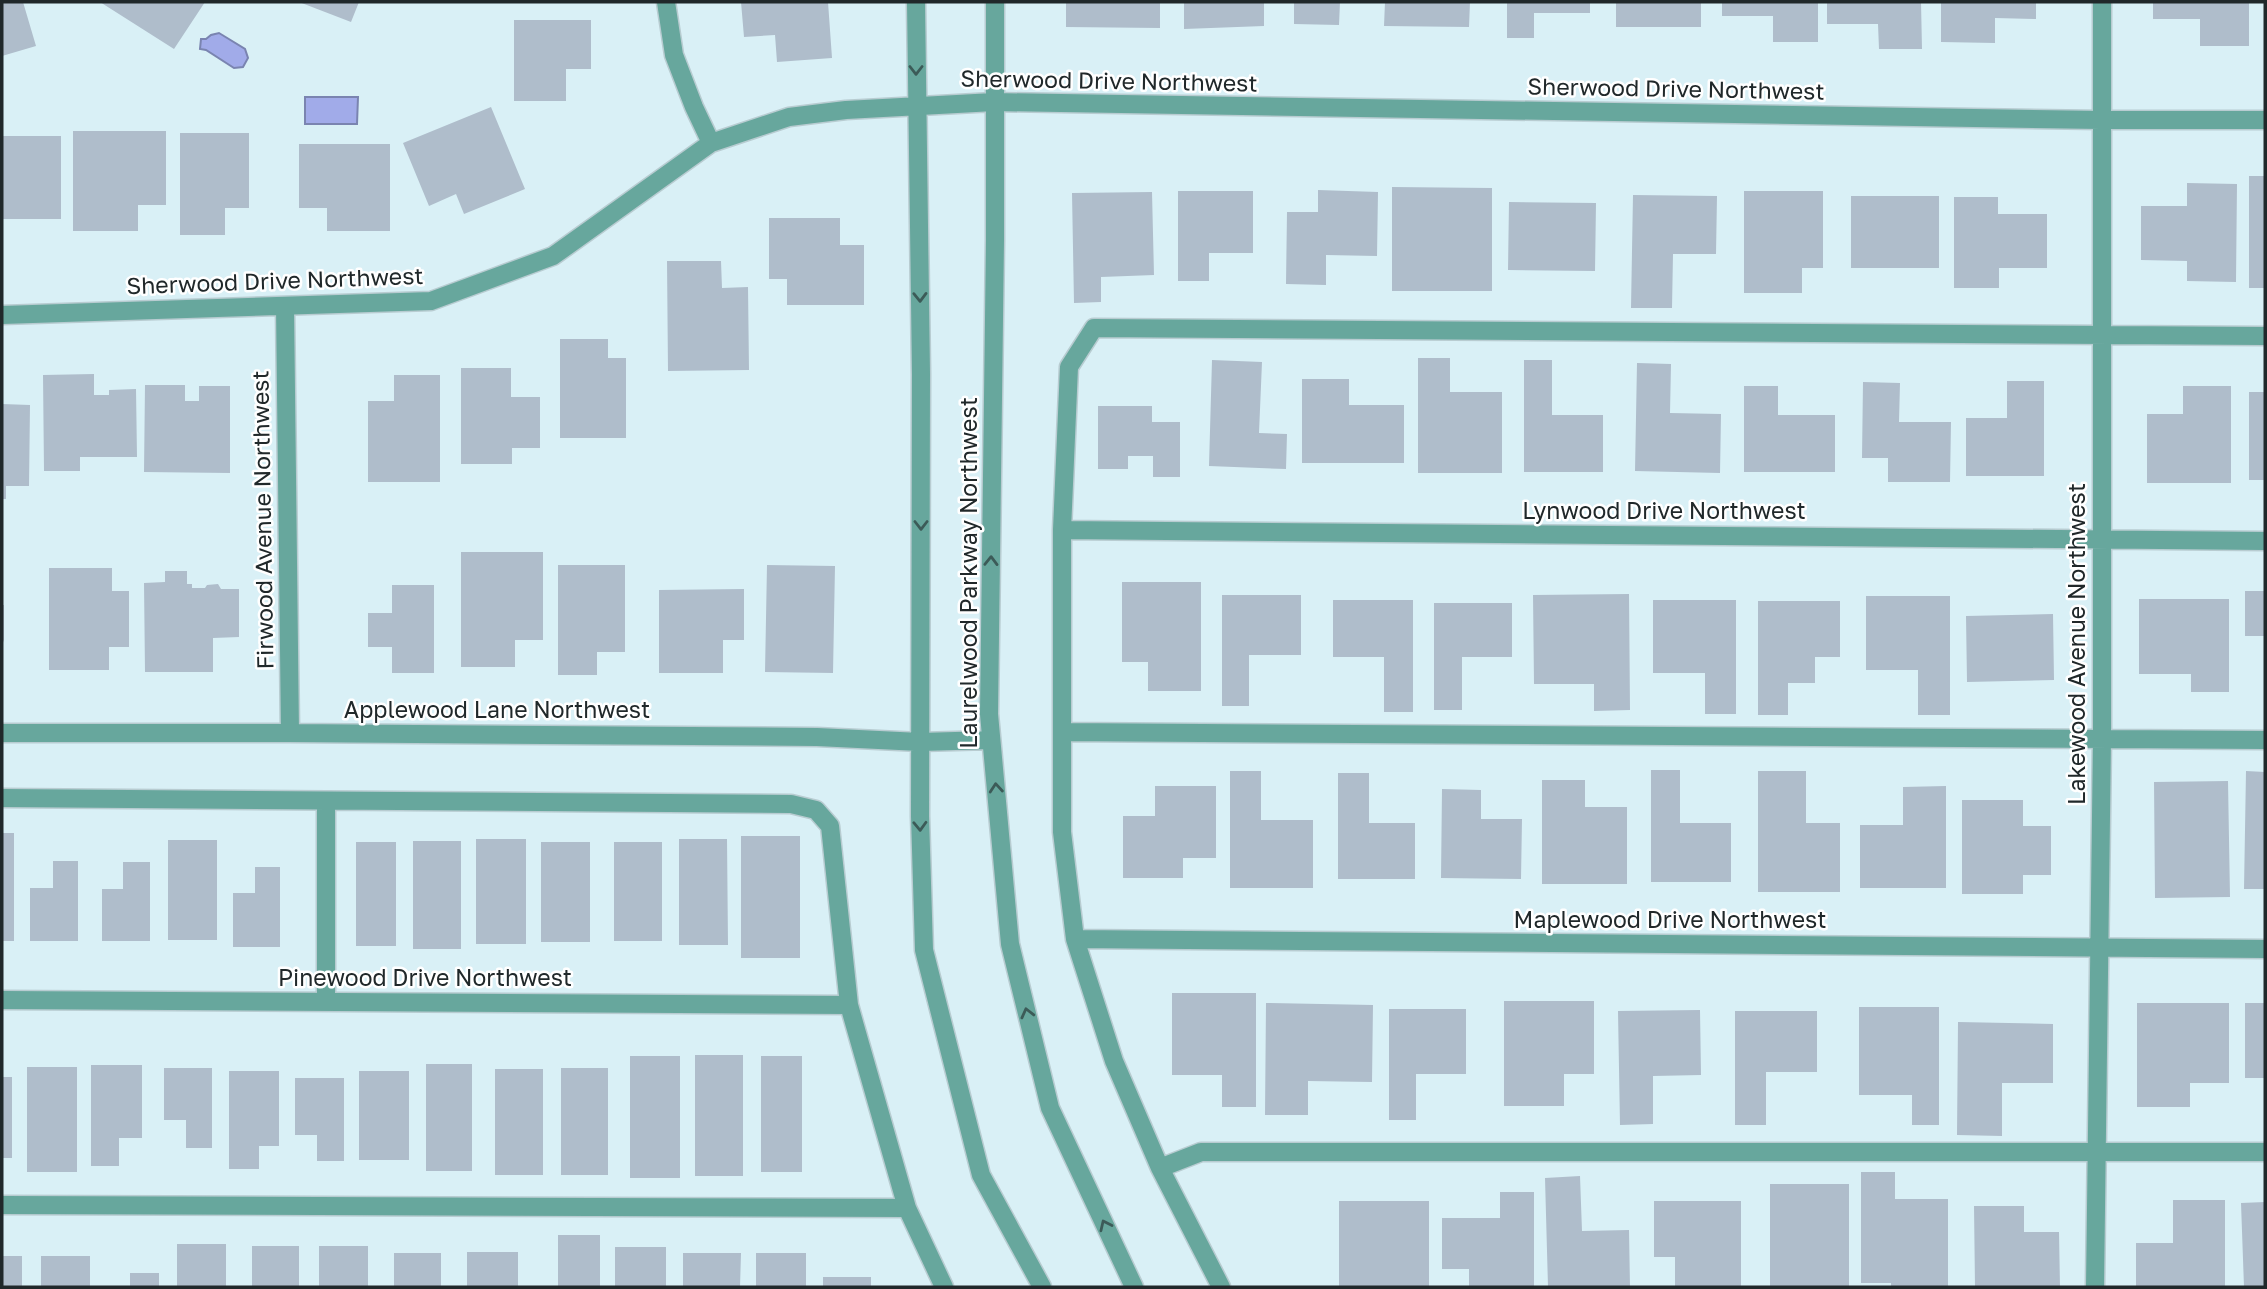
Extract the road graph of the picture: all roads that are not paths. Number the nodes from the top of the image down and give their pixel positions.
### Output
1 (666, 2) edge
2 (916, 2) edge
3 (995, 2) edge
4 (2102, 2) edge
5 (994, 102) junction
6 (916, 105) junction
7 (2101, 120) junction
8 (2265, 120) edge
9 (711, 143) junction
10 (285, 306) junction
11 (2, 315) edge
12 (2102, 334) junction
13 (2265, 336) edge
14 (1062, 530) junction
15 (2102, 539) junction
16 (2265, 541) edge
17 (1062, 732) junction
18 (2, 733) edge
19 (290, 733) junction
20 (2102, 738) junction
21 (991, 740) junction
22 (2265, 740) edge
23 (920, 743) junction
24 (2, 798) edge
25 (326, 801) junction
26 (1075, 939) junction
27 (2099, 947) junction
28 (2265, 949) edge
29 (2, 1000) edge
30 (326, 1002) junction
31 (849, 1005) junction
32 (2098, 1152) junction
33 (2265, 1152) edge
34 (1160, 1168) junction
35 (2, 1205) edge
36 (907, 1208) junction
37 (944, 1287) edge
38 (1042, 1287) edge
39 (1134, 1287) edge
40 (1221, 1287) edge
41 (2095, 1287) edge

1 - 9 street
2 -> 6 street
3 - 5 street, Laurelwood Parkway Northwest
4 - 7 street, Lakewood Avenue Northwest
5 - 6 street, Sherwood Drive Northwest
5 - 7 street, Sherwood Drive Northwest
21 -> 5 street, Laurelwood Parkway Northwest
6 - 9 street, Sherwood Drive Northwest
6 -> 23 street
7 - 8 street, Sherwood Drive Northwest
7 - 12 street, Lakewood Avenue Northwest
9 - 10 street, Sherwood Drive Northwest
10 - 11 street, Sherwood Drive Northwest
10 - 19 street, Firwood Avenue Northwest
12 - 13 street
12 - 14 street
12 - 15 street, Lakewood Avenue Northwest
14 - 15 street, Lynwood Drive Northwest
14 - 17 street
15 - 16 street, Lynwood Drive Northwest
15 - 20 street, Lakewood Avenue Northwest
17 - 20 street
17 - 26 street
18 - 19 street, Applewood Lane Northwest
19 - 23 street, Applewood Lane Northwest
20 - 22 street
20 - 27 street, Lakewood Avenue Northwest
21 - 23 street, Applewood Lane Northwest
39 -> 21 street, Laurelwood Parkway Northwest
23 -> 38 street
24 - 25 street
25 - 30 street
25 - 31 street
26 - 27 street, Maplewood Drive Northwest
26 - 34 street
27 - 28 street, Maplewood Drive Northwest
27 - 32 street, Lakewood Avenue Northwest
29 - 30 street, Pinewood Drive Northwest
30 - 31 street, Pinewood Drive Northwest
31 - 36 street
32 - 33 street
32 - 34 street
32 - 41 street, Lakewood Avenue Northwest
34 - 40 street
35 - 36 street
36 - 37 street

